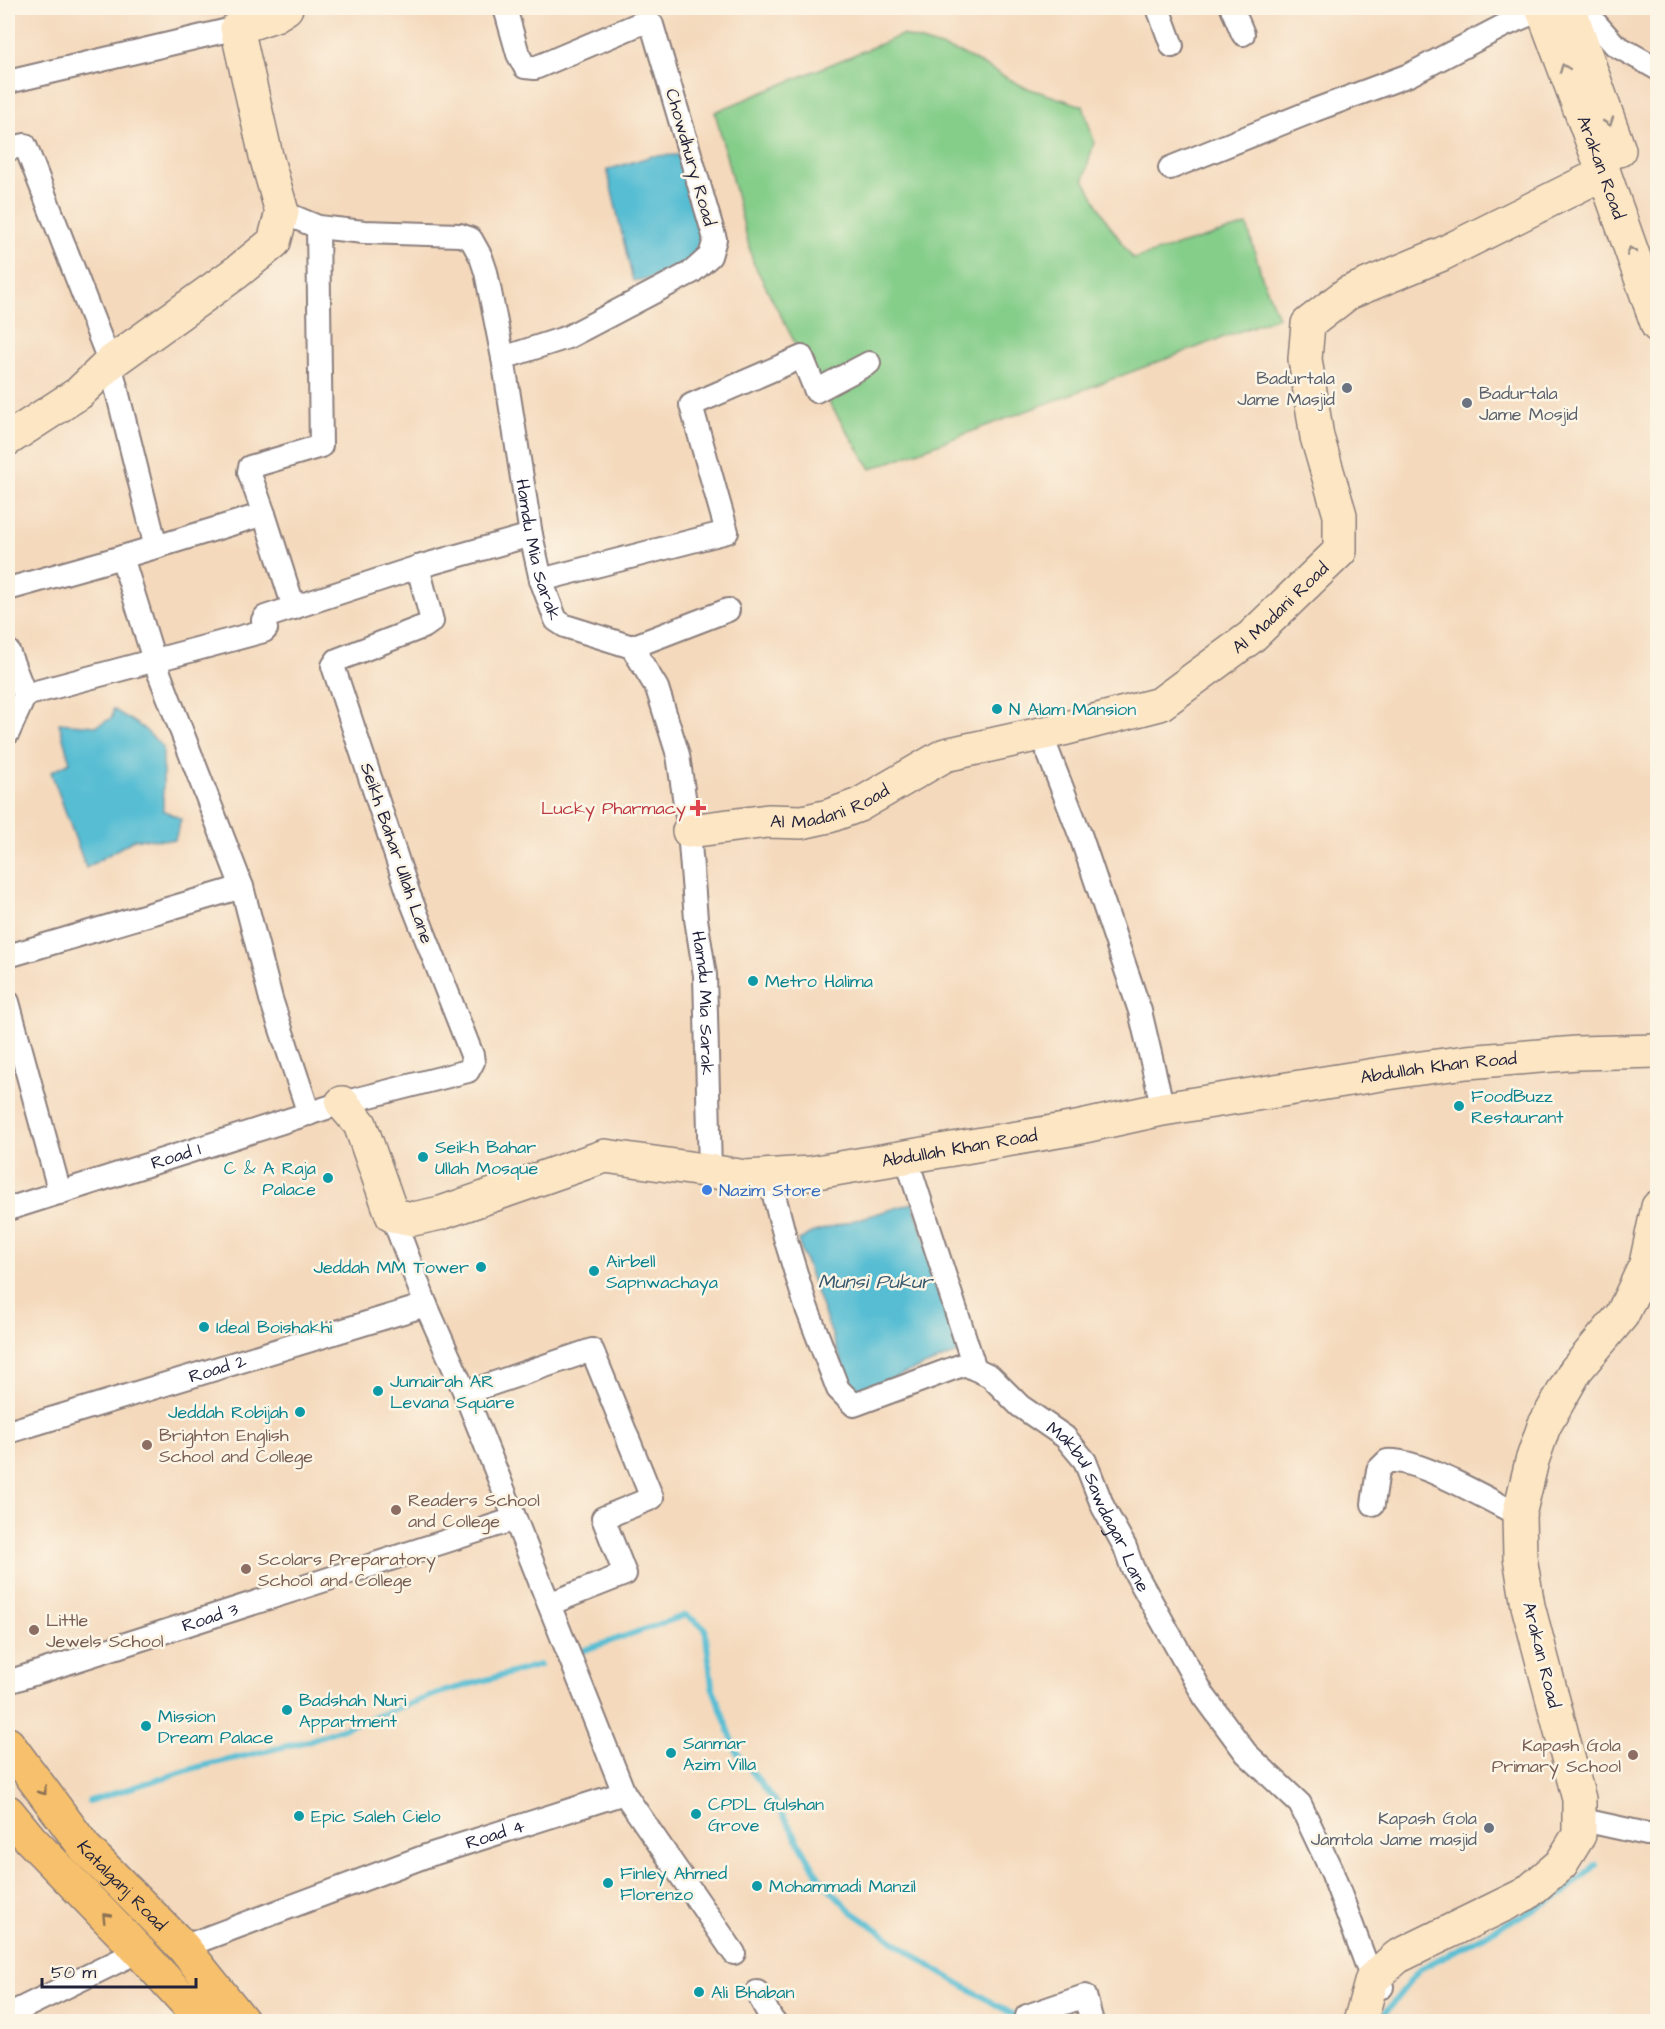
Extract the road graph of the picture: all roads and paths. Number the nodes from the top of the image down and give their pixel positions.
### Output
1 (286, 8) edge
2 (505, 8) edge
3 (1158, 8) edge
4 (1232, 8) edge
5 (1551, 8) edge
6 (1582, 8) edge
7 (237, 28) junction
8 (1243, 34) dead end
9 (1172, 46) dead end
10 (1658, 69) edge
11 (8, 82) edge
12 (8, 149) edge
13 (1170, 168) dead end
14 (1604, 173) junction
15 (282, 212) junction
16 (318, 227) junction
17 (1658, 261) edge
18 (1658, 326) edge
19 (503, 358) junction
20 (110, 363) junction
21 (869, 363) dead end
22 (8, 439) edge
23 (264, 514) junction
24 (531, 535) junction
25 (156, 547) junction
26 (122, 557) junction
27 (418, 567) junction
28 (542, 580) junction
29 (8, 589) edge
30 (294, 608) junction
31 (729, 610) dead end
32 (632, 647) junction
33 (8, 651) edge
34 (154, 660) junction
35 (25, 696) junction
36 (8, 730) edge
37 (1041, 734) junction
38 (689, 831) junction
39 (242, 887) junction
40 (8, 956) edge
41 (8, 1002) edge
42 (1658, 1051) edge
43 (342, 1103) junction
44 (1163, 1109) junction
45 (309, 1114) junction
46 (906, 1157) junction
47 (710, 1171) junction
48 (769, 1176) junction
49 (60, 1193) junction
50 (1658, 1207) edge
51 (8, 1209) edge
52 (392, 1215) junction
53 (1658, 1272) edge
54 (426, 1305) junction
55 (975, 1369) junction
56 (465, 1394) junction
57 (8, 1432) edge
58 (1373, 1504) dead end
59 (1519, 1515) junction
60 (515, 1519) junction
61 (549, 1604) junction
62 (8, 1682) edge
63 (8, 1744) edge
64 (624, 1793) junction
65 (8, 1812) edge
66 (1592, 1822) junction
67 (1658, 1834) edge
68 (183, 1947) junction
69 (139, 1951) junction
70 (734, 1953) dead end
71 (1378, 1984) junction
72 (757, 1992) dead end
73 (8, 2014) edge
74 (204, 2022) edge
75 (243, 2022) edge
76 (774, 2022) edge
77 (1030, 2022) edge
78 (1092, 2022) edge
79 (1360, 2022) edge
80 (1375, 2022) edge

1 - 7 street
2 - 19 street, Chowdhury Road
3 - 9 street
4 - 8 street
5 - 13 street
14 -> 5 street, Arakan Road
5 -> 17 street, Arakan Road
6 - 10 street
7 - 11 street
7 - 15 street
12 - 20 street
18 -> 14 street, Arakan Road
14 - 37 street, Al Madani Road
15 - 16 street, Hamdu Mia Sarak
15 - 20 street
16 - 19 street, Hamdu Mia Sarak
16 - 23 street
19 - 24 street, Hamdu Mia Sarak
20 - 22 street
20 - 25 street
21 - 28 street
23 - 25 street
23 - 30 street
24 - 27 street
24 - 28 street, Hamdu Mia Sarak
25 - 26 street
26 - 29 street
26 - 34 street
27 - 30 street
27 - 43 street, Seikh Bahar Ullah Lane
28 - 32 street, Hamdu Mia Sarak
30 - 34 street
31 - 32 street
32 - 38 street, Hamdu Mia Sarak
33 - 35 street
34 - 35 street
34 - 39 street
35 - 36 street
37 - 38 street, Al Madani Road
37 - 44 street
38 - 47 street, Hamdu Mia Sarak
39 - 40 street
39 - 45 street
41 - 49 street
42 - 44 street, Abdullah Khan Road
43 - 45 street, Road 1
43 - 52 street
44 - 46 street, Abdullah Khan Road
45 - 49 street, Road 1
46 - 48 street, Abdullah Khan Road
46 - 55 street
47 - 48 street, Abdullah Khan Road
47 - 52 street, Abdullah Khan Road
48 - 55 street
49 - 51 street, Road 1
50 - 59 street, Arakan Road
52 - 54 street
53 - 66 street, Arakan Road
54 - 56 street
54 - 57 street, Road 2
55 - 71 street, Makbul Sawdagar Lane
56 - 60 street
56 - 61 street
58 - 59 street
59 - 71 street, Arakan Road
60 - 61 street
60 - 62 street, Road 3
61 - 64 street
63 -> 68 main road, Katalganj Road
64 - 68 street, Road 4
64 - 70 street
69 -> 65 main road, Katalganj Road
66 - 67 street
66 - 71 street, Arakan Road
68 - 75 main road, Katalganj Road
69 - 73 street
69 - 74 main road, Katalganj Road
71 - 79 street
71 - 80 street
72 - 76 street
77 - 78 street

